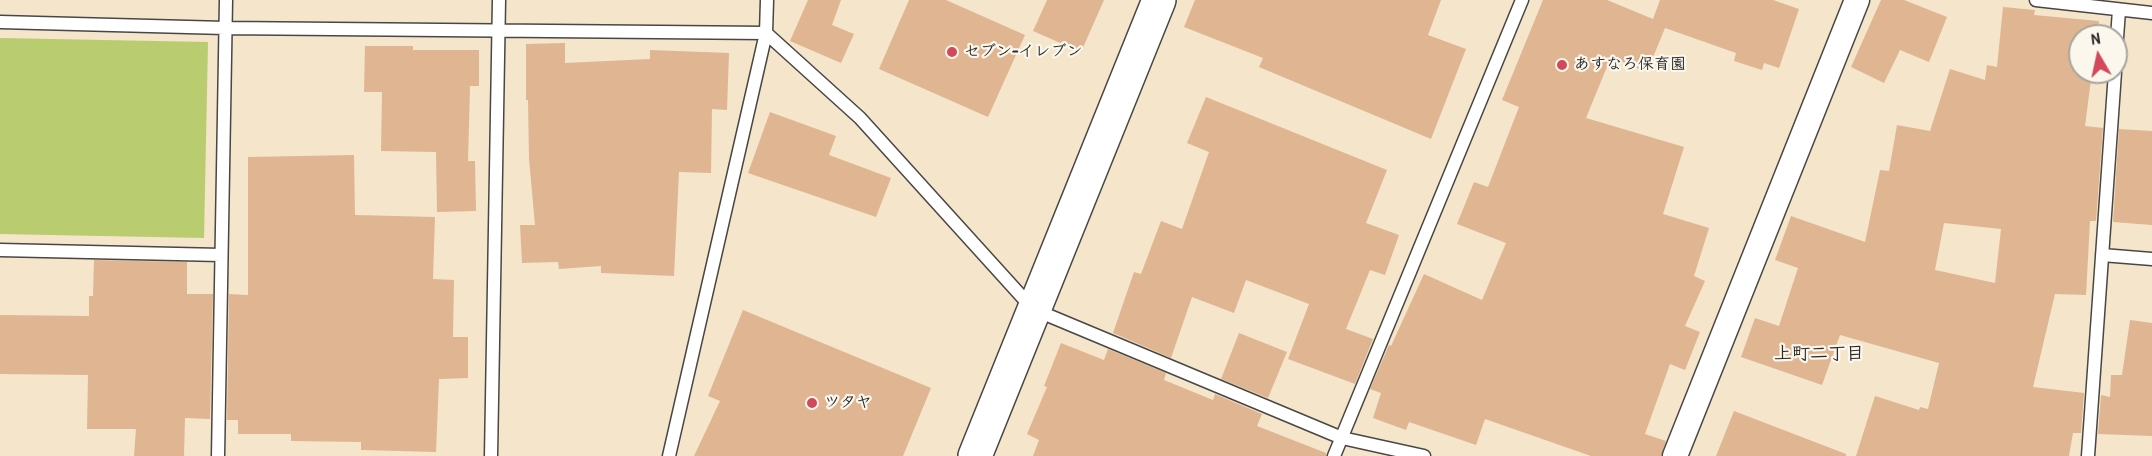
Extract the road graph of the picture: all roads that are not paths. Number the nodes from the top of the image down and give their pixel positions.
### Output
1 (226, 0) edge
2 (499, 0) edge
3 (766, 0) edge
4 (1159, 0) edge
5 (1522, 0) edge
6 (1857, 0) edge
7 (2036, 0) edge
8 (2119, 10) junction
9 (2152, 13) edge
10 (0, 22) edge
11 (2118, 24) edge
12 (225, 28) junction
13 (498, 31) junction
14 (766, 33) junction
15 (2114, 84) edge
16 (0, 250) edge
17 (221, 255) junction
18 (2102, 255) junction
19 (2152, 259) edge
20 (1033, 309) junction
21 (1342, 438) junction
22 (218, 456) edge
23 (491, 456) edge
24 (669, 456) edge
25 (975, 456) edge
26 (1334, 456) edge
27 (1424, 456) edge
28 (1675, 456) edge
29 (2088, 456) edge

1 - 12 lane
2 - 13 lane
3 - 14 lane
4 - 20 street
5 - 21 lane
6 - 28 street
7 - 8 lane
8 - 9 lane
8 - 11 lane
10 - 12 lane
12 - 13 lane
12 - 17 lane
13 - 14 lane
13 - 23 lane
14 - 20 lane
14 - 24 lane
15 - 18 lane
16 - 17 lane
17 - 22 lane
18 - 19 lane
18 - 29 lane
20 - 21 lane
20 - 25 street
21 - 26 lane
21 - 27 lane

